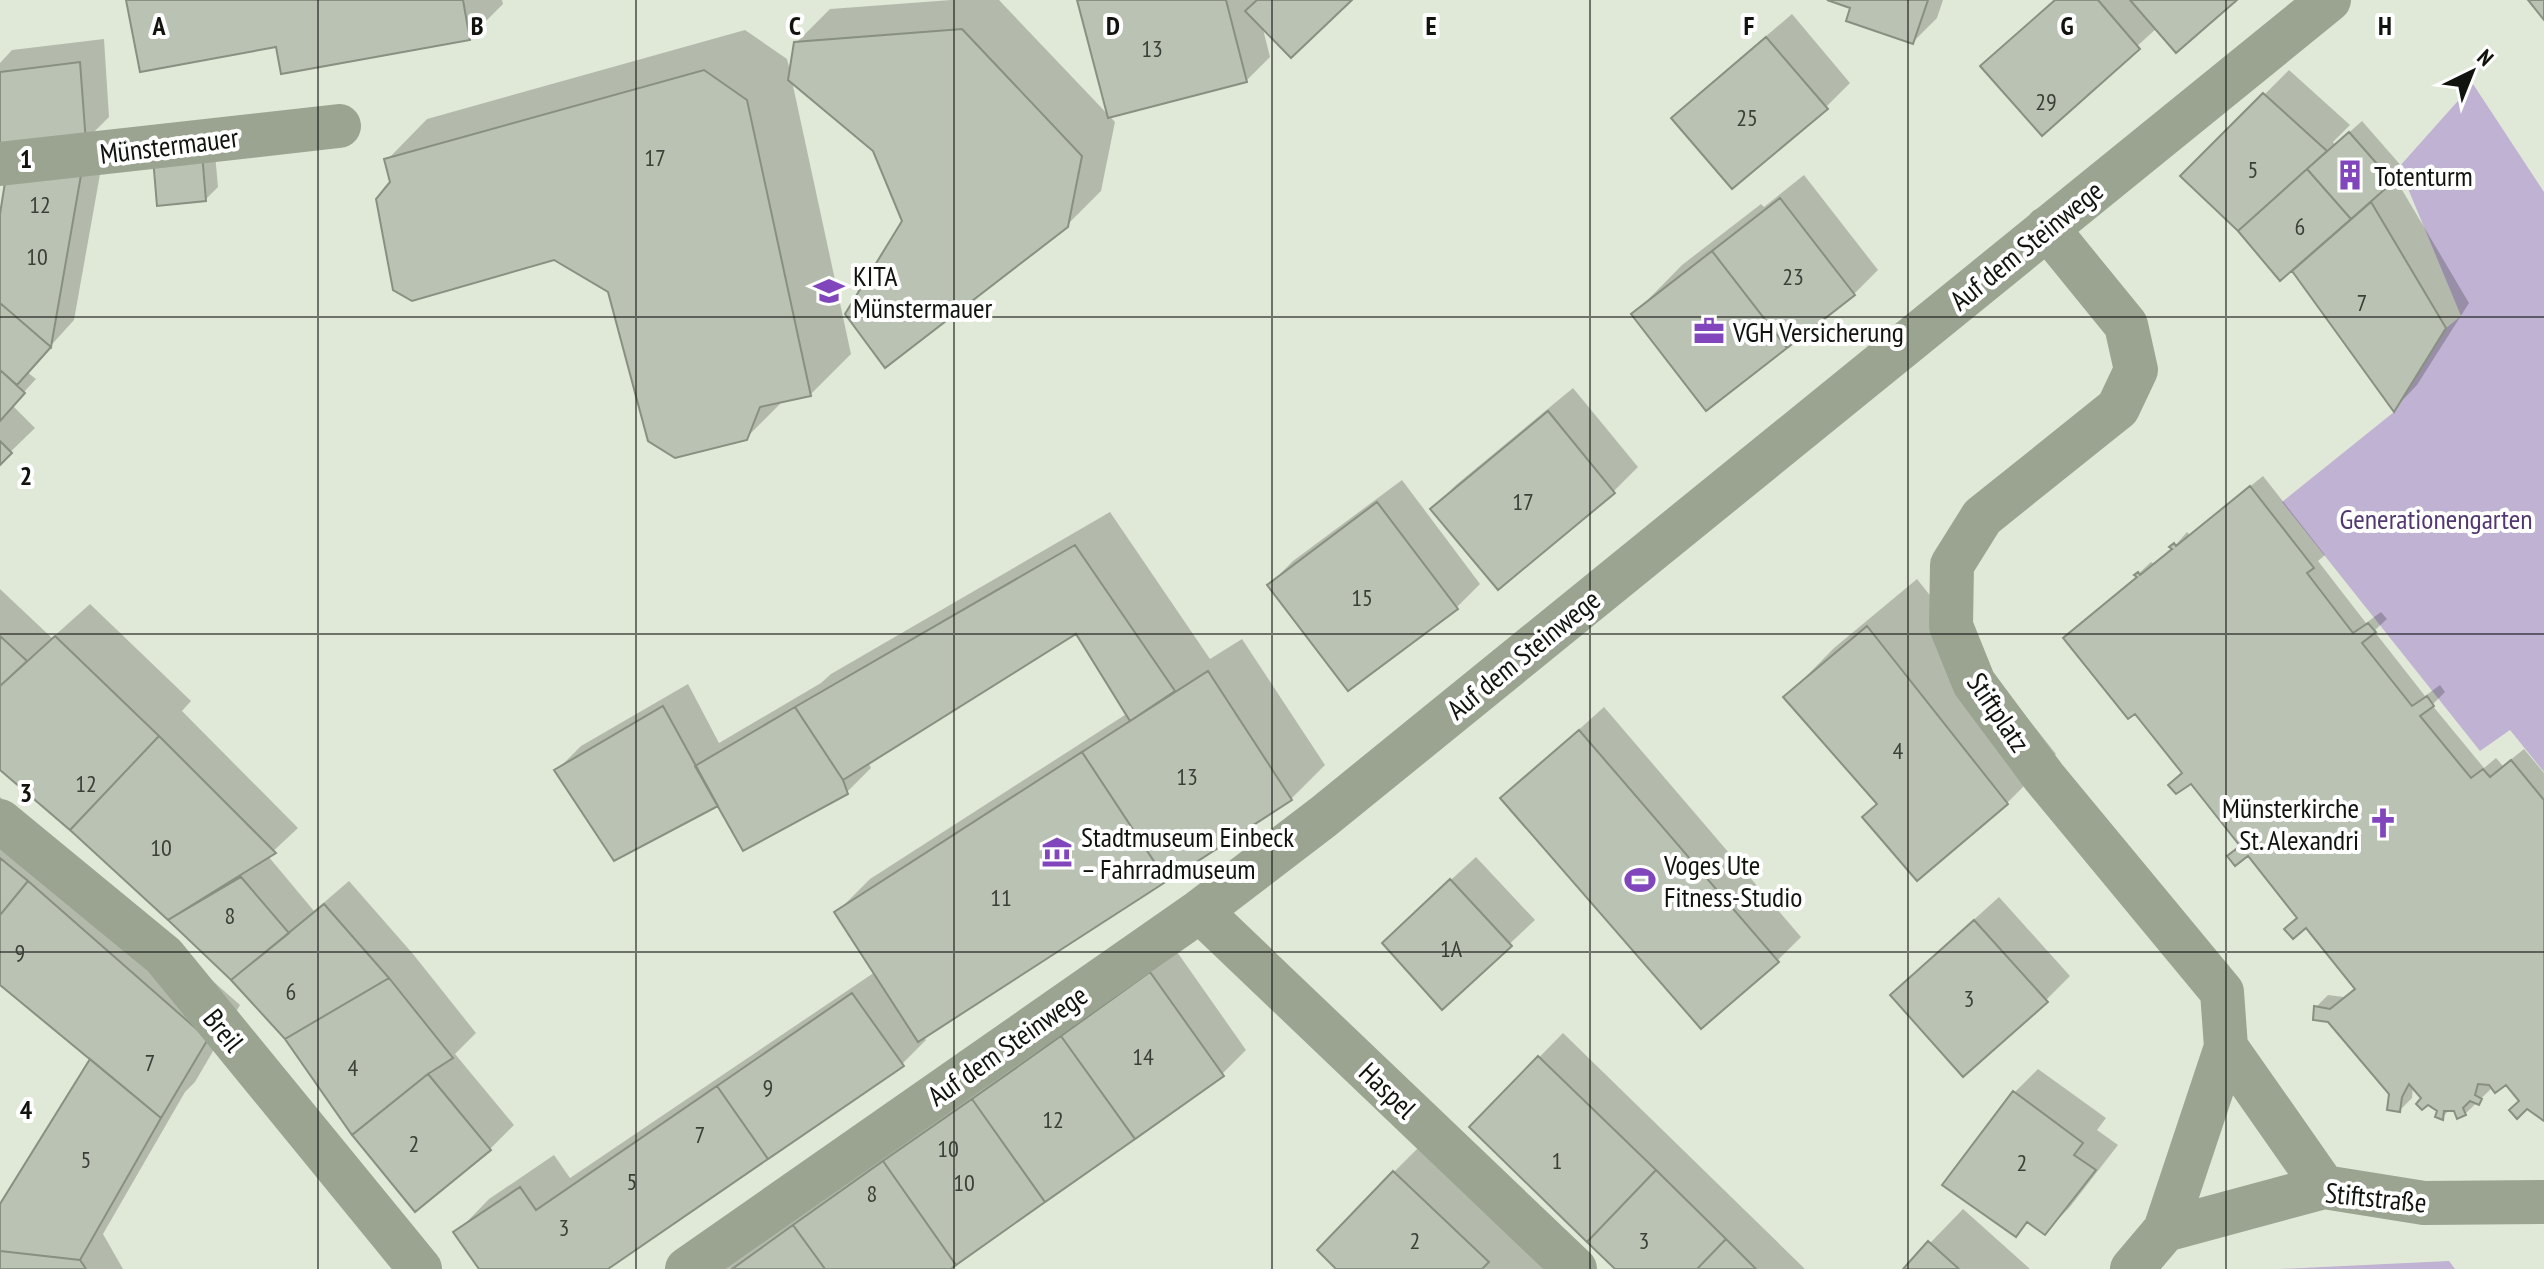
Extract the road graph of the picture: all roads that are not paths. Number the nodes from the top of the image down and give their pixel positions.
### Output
1 (2329, 0) edge
2 (339, 126) dead end
3 (0, 164) edge
4 (2047, 228) junction
5 (0, 821) edge
6 (1200, 911) junction
7 (2226, 1047) junction
8 (2324, 1187) junction
9 (2544, 1202) edge
10 (2165, 1230) junction
11 (420, 1269) edge
12 (687, 1269) edge
13 (1575, 1269) edge
14 (2132, 1269) edge

1 - 4 street, Auf dem Steinwege
2 - 3 street, Münstermauer
4 - 6 street, Auf dem Steinwege
4 - 7 street, Stiftplatz
5 - 11 street, Breil
6 - 12 street, Auf dem Steinwege
6 - 13 street, Haspel
7 - 8 street
7 - 10 street, Stiftplatz
8 - 9 street, Stiftstraße
8 - 10 street, Stiftstraße
10 - 14 street, Stiftplatz

